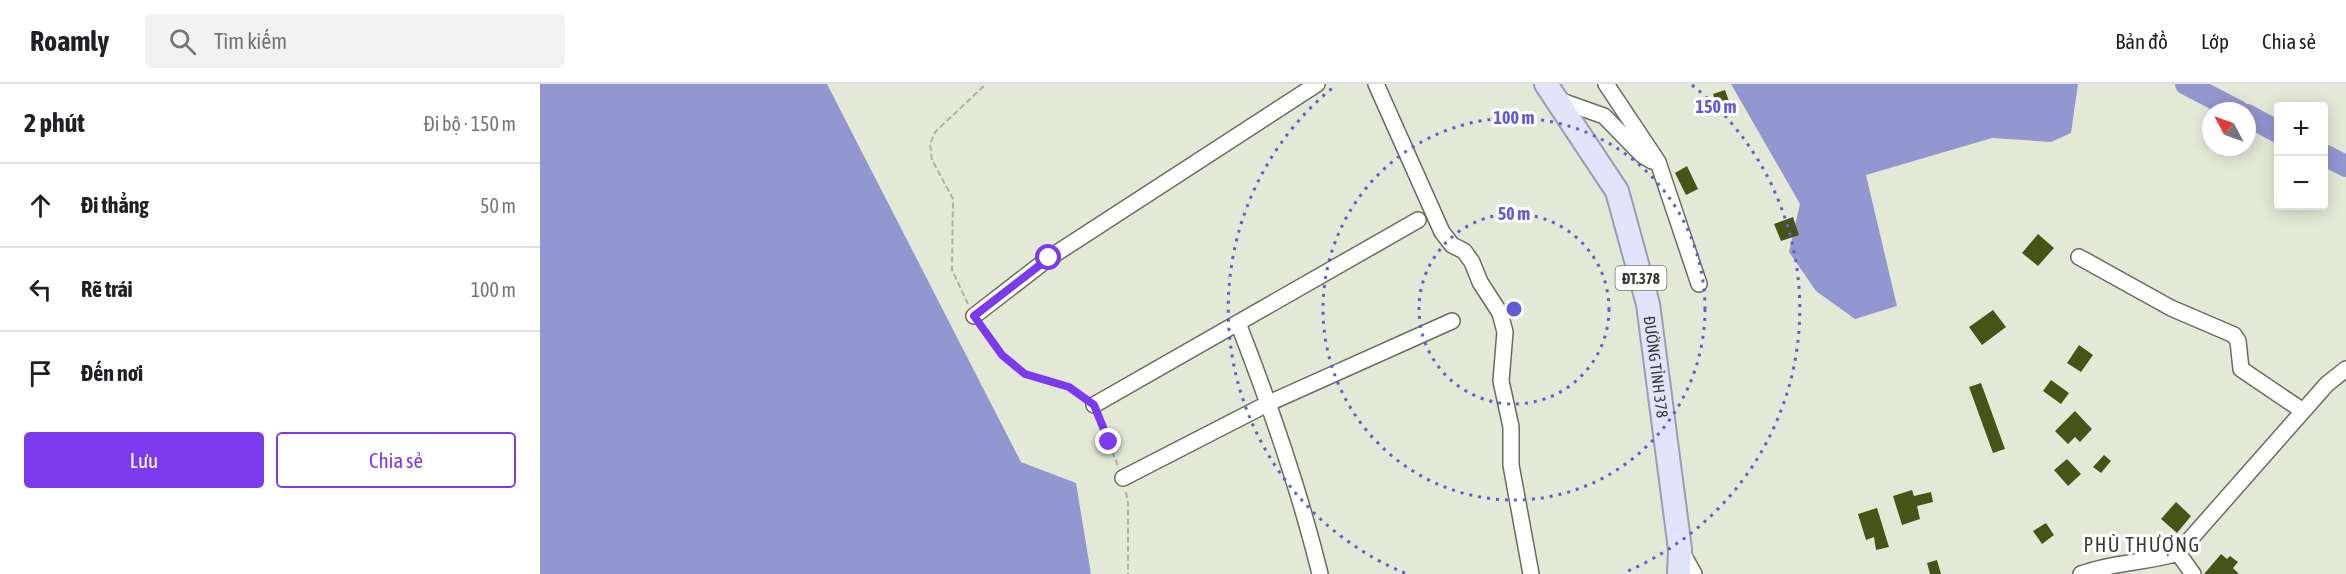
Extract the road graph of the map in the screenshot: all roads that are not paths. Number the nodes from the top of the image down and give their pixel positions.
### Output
1 (1317, 84) edge
2 (1376, 84) edge
3 (1606, 84) edge
4 (1551, 91) edge
5 (1658, 162) junction
6 (1419, 220) dead end
7 (2079, 257) dead end
8 (1699, 284) dead end
9 (974, 316) road end
10 (1452, 321) dead end
11 (1238, 323) junction
12 (2346, 369) edge
13 (1269, 403) junction
14 (1094, 405) road end
15 (2303, 411) junction
16 (1123, 478) road end
17 (1680, 549) junction
18 (2178, 553) junction
19 (1320, 574) edge
20 (1531, 574) edge
21 (1679, 574) edge
22 (1694, 574) edge
23 (2081, 574) edge
24 (2193, 574) edge

1 - 9 street
2 - 20 street
3 - 5 street
4 - 5 street
4 - 17 main road, ĐƯỜNG TỈNH 378 / ĐT.378
5 - 8 street
6 - 11 street
7 - 15 street
10 - 13 street
11 - 13 street
11 - 14 street
12 - 15 street
13 - 16 street
13 - 19 street
15 - 18 street
17 - 21 main road, ĐT.378
17 - 22 street
18 - 23 street
18 - 24 street

